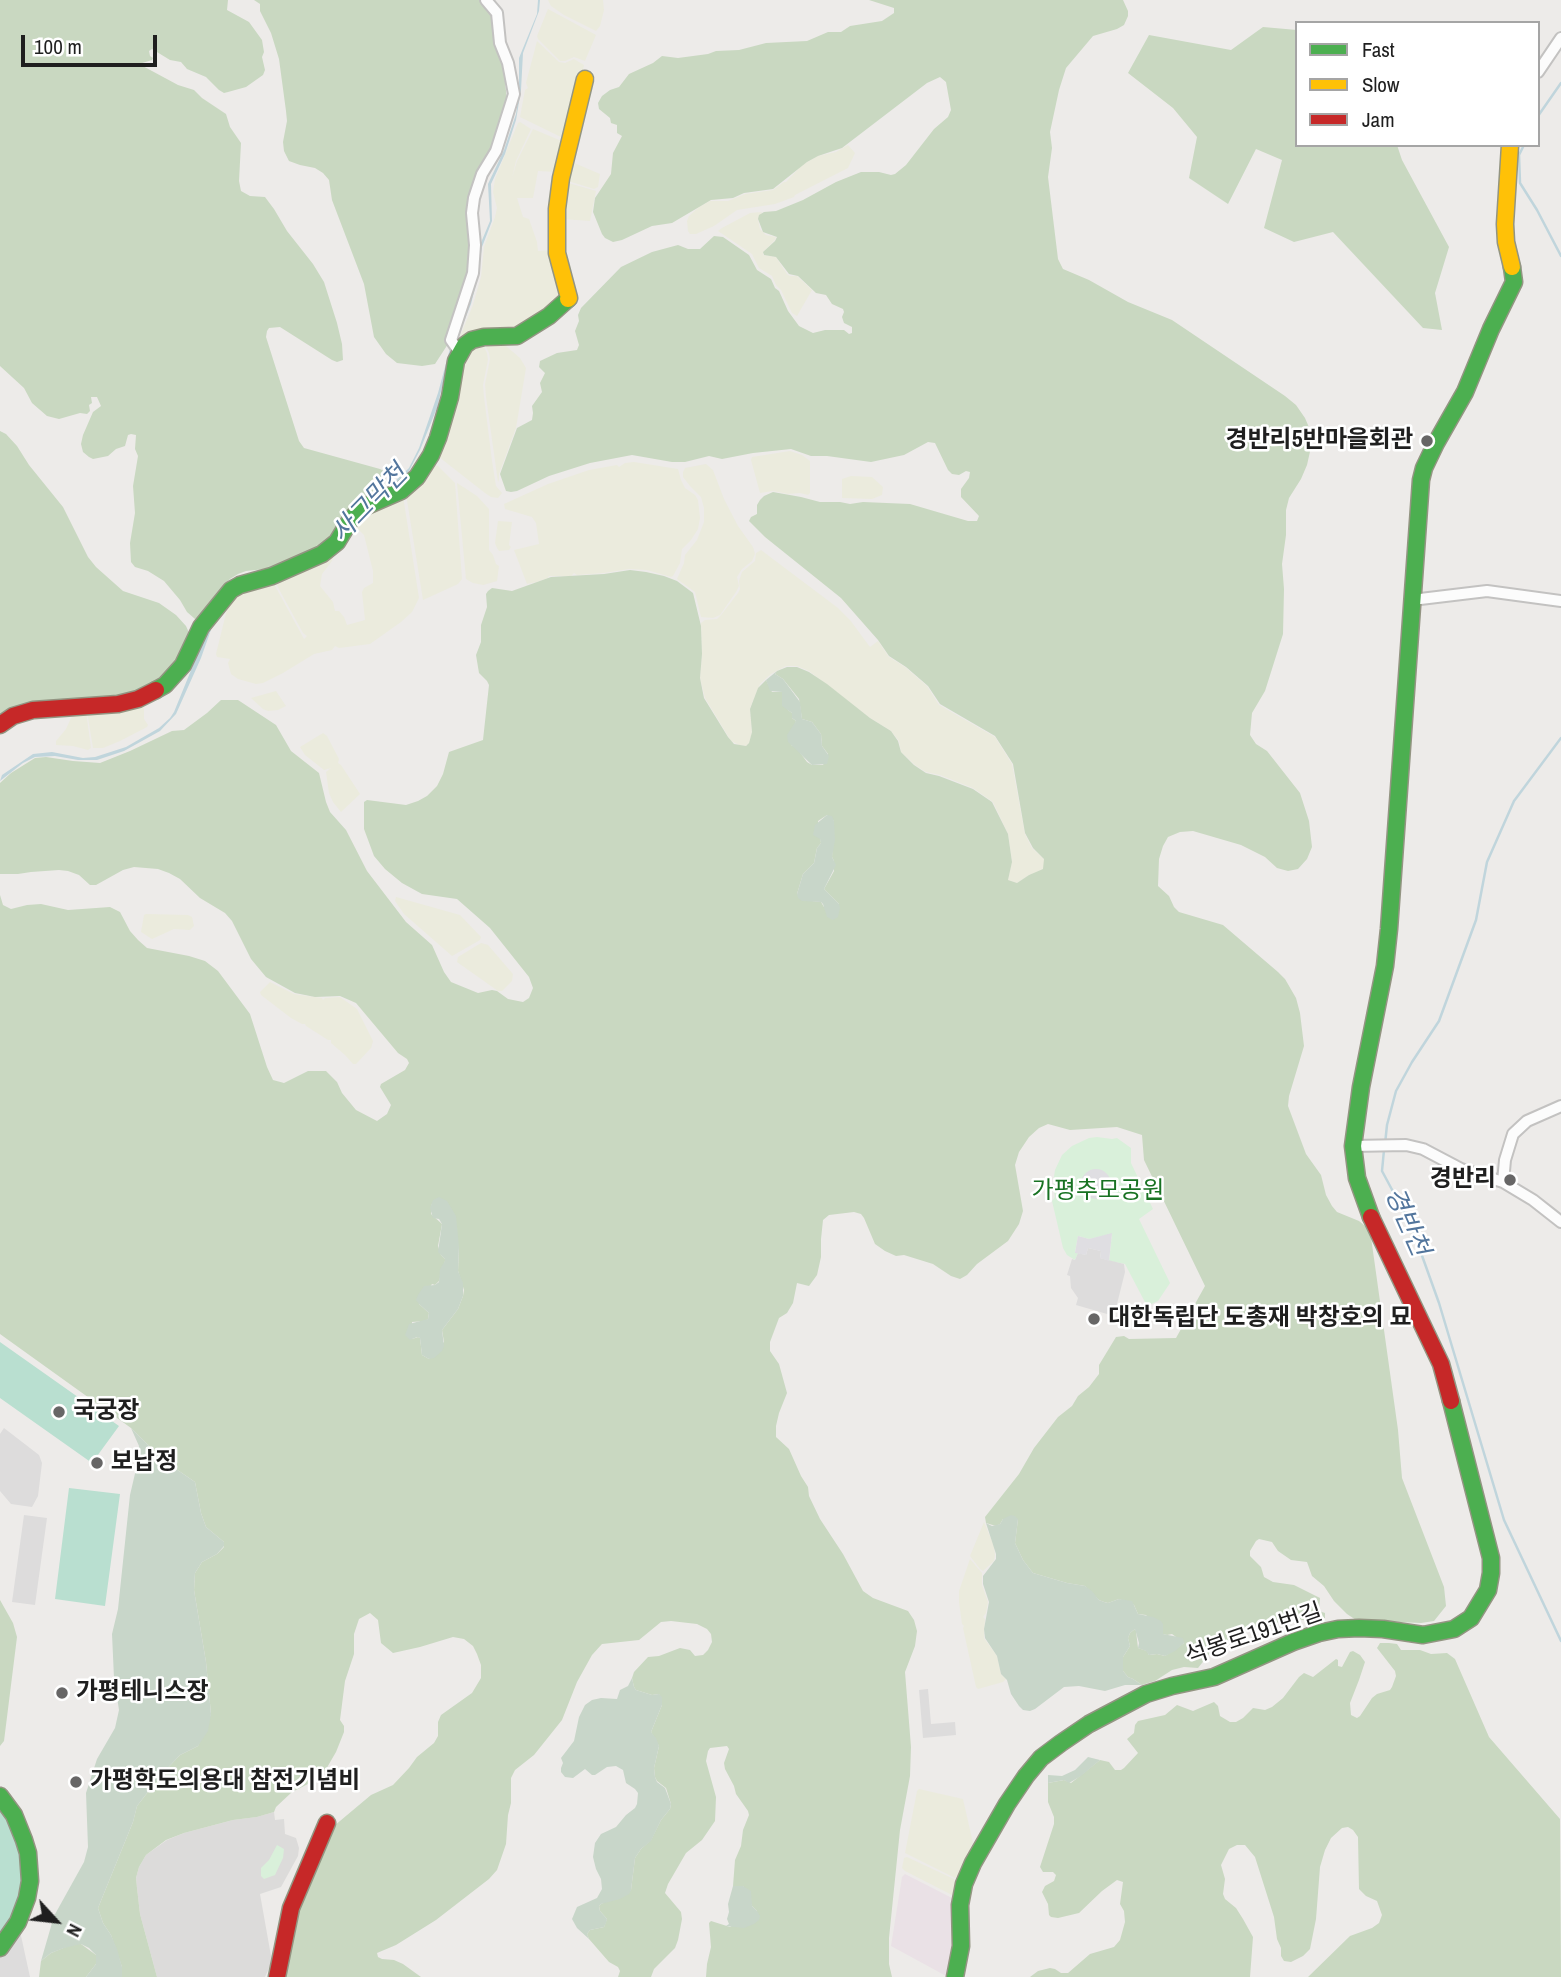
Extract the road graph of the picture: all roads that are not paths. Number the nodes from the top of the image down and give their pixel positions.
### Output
1 (486, 0) edge
2 (1561, 38) edge
3 (1540, 69) edge
4 (585, 79) dead end
5 (1510, 147) edge
6 (456, 347) junction
7 (1412, 600) junction
8 (1561, 601) edge
9 (0, 725) edge
10 (1561, 1106) edge
11 (1359, 1146) junction
12 (1503, 1182) junction
13 (1561, 1222) edge
14 (0, 1796) edge
15 (327, 1823) dead end
16 (0, 1948) edge
17 (277, 1977) edge
18 (954, 1977) edge

1 - 6 street
2 - 3 street
4 - 6 street
5 - 7 street, 석봉로191번길
6 - 9 street
7 - 8 street
7 - 11 street, 석봉로191번길
10 - 12 street
11 - 12 street
11 - 18 street, 석봉로191번길
12 - 13 street
14 - 16 street
15 - 17 street

